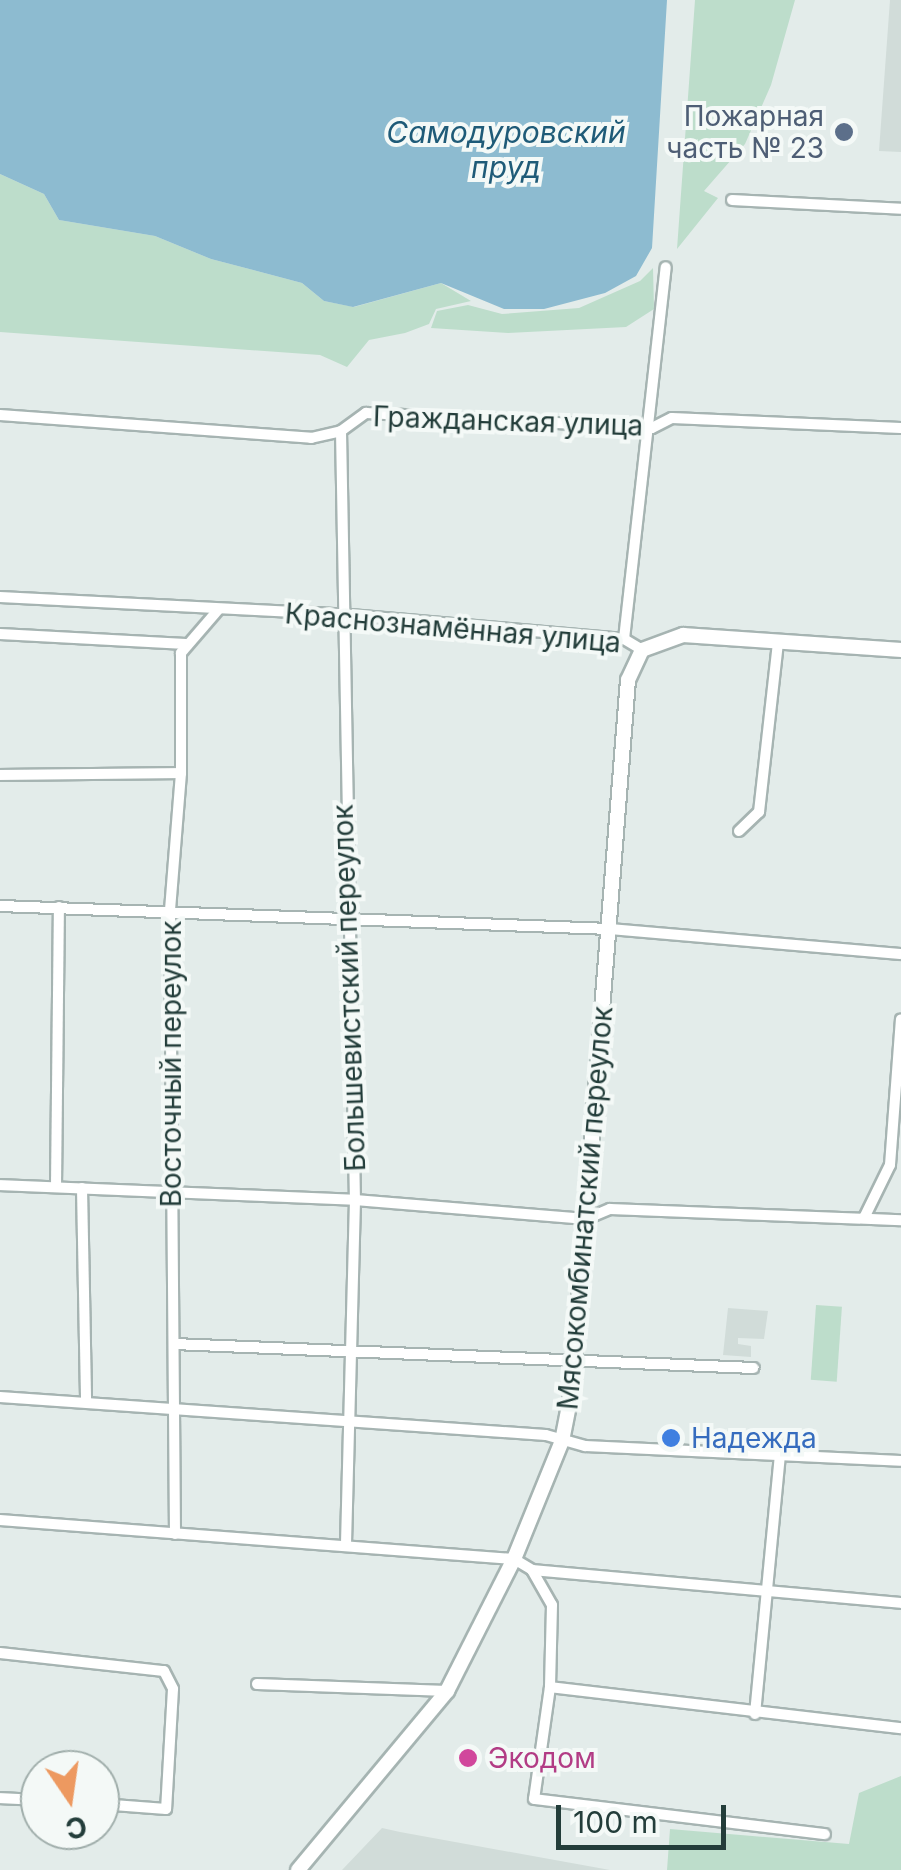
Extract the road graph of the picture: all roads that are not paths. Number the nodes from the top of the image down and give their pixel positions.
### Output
1 (732, 200) dead end
2 (901, 209) edge
3 (666, 268) dead end
4 (0, 415) edge
5 (652, 428) junction
6 (901, 428) edge
7 (340, 431) junction
8 (0, 597) edge
9 (218, 610) junction
10 (340, 614) junction
11 (0, 634) edge
12 (624, 639) junction
13 (778, 642) junction
14 (186, 644) junction
15 (642, 650) junction
16 (901, 650) edge
17 (181, 773) junction
18 (0, 775) edge
19 (739, 830) dead end
20 (0, 906) edge
21 (59, 907) junction
22 (170, 910) junction
23 (346, 918) junction
24 (608, 929) junction
25 (901, 954) edge
26 (901, 1019) edge
27 (0, 1185) edge
28 (56, 1186) junction
29 (82, 1188) junction
30 (172, 1192) junction
31 (355, 1200) junction
32 (864, 1218) junction
33 (586, 1219) junction
34 (901, 1220) edge
35 (174, 1344) junction
36 (351, 1348) junction
37 (574, 1358) junction
38 (754, 1368) dead end
39 (0, 1397) edge
40 (86, 1398) junction
41 (175, 1405) junction
42 (349, 1424) junction
43 (562, 1440) junction
44 (780, 1452) junction
45 (901, 1461) edge
46 (0, 1520) edge
47 (175, 1534) junction
48 (346, 1545) junction
49 (514, 1559) junction
50 (532, 1570) junction
51 (768, 1588) junction
52 (901, 1603) edge
53 (0, 1653) edge
54 (257, 1684) dead end
55 (550, 1688) junction
56 (446, 1691) junction
57 (755, 1714) junction
58 (901, 1728) edge
59 (120, 1806) edge
60 (826, 1834) dead end
61 (298, 1870) edge

1 - 2 street
3 - 5 street
4 - 7 street, Гражданская улица
5 - 6 street, Гражданская улица
5 - 7 street, Гражданская улица
5 - 12 street
7 - 10 street, Большевистский переулок
8 - 9 street, Краснознамённая улица
9 - 10 street, Краснознамённая улица
9 - 14 street
10 - 12 street, Краснознамённая улица
10 - 23 street, Большевистский переулок
11 - 14 street
12 - 15 street, Краснознамённая улица
13 - 15 main road, Краснознамённая улица
13 - 16 main road, Краснознамённая улица
13 - 19 street
14 - 17 street, Восточный переулок
15 - 24 main road, Мясокомбинатский переулок
17 - 18 street
17 - 22 street, Восточный переулок
20 - 21 street
21 - 22 street
21 - 28 street
22 - 23 street
22 - 30 street, Восточный переулок
23 - 24 street
23 - 31 street, Большевистский переулок
24 - 25 street
24 - 33 main road, Мясокомбинатский переулок
26 - 32 street
27 - 28 street
28 - 29 street
29 - 30 street
29 - 40 street
30 - 31 street
30 - 35 street, Восточный переулок
31 - 33 street
31 - 36 street, Большевистский переулок
32 - 33 street
32 - 34 street
33 - 37 main road, Мясокомбинатский переулок
35 - 36 street
35 - 41 street, Восточный переулок
36 - 37 street
36 - 42 street, Большевистский переулок
37 - 38 street
37 - 43 main road, Мясокомбинатский переулок
39 - 40 street
40 - 41 street
41 - 42 street
41 - 47 street, Восточный переулок
42 - 43 street
42 - 48 street, Большевистский переулок
43 - 44 street
43 - 49 main road, Мясокомбинатский переулок
44 - 45 street
44 - 51 street
46 - 47 street
47 - 48 street
48 - 49 street
49 - 50 street
49 - 56 main road, Мясокомбинатский переулок
50 - 51 street
50 - 55 street
51 - 52 street
51 - 57 street
53 - 59 street
54 - 56 street
55 - 57 street
55 - 60 street
56 - 61 main road, Мясокомбинатский переулок
57 - 58 street

